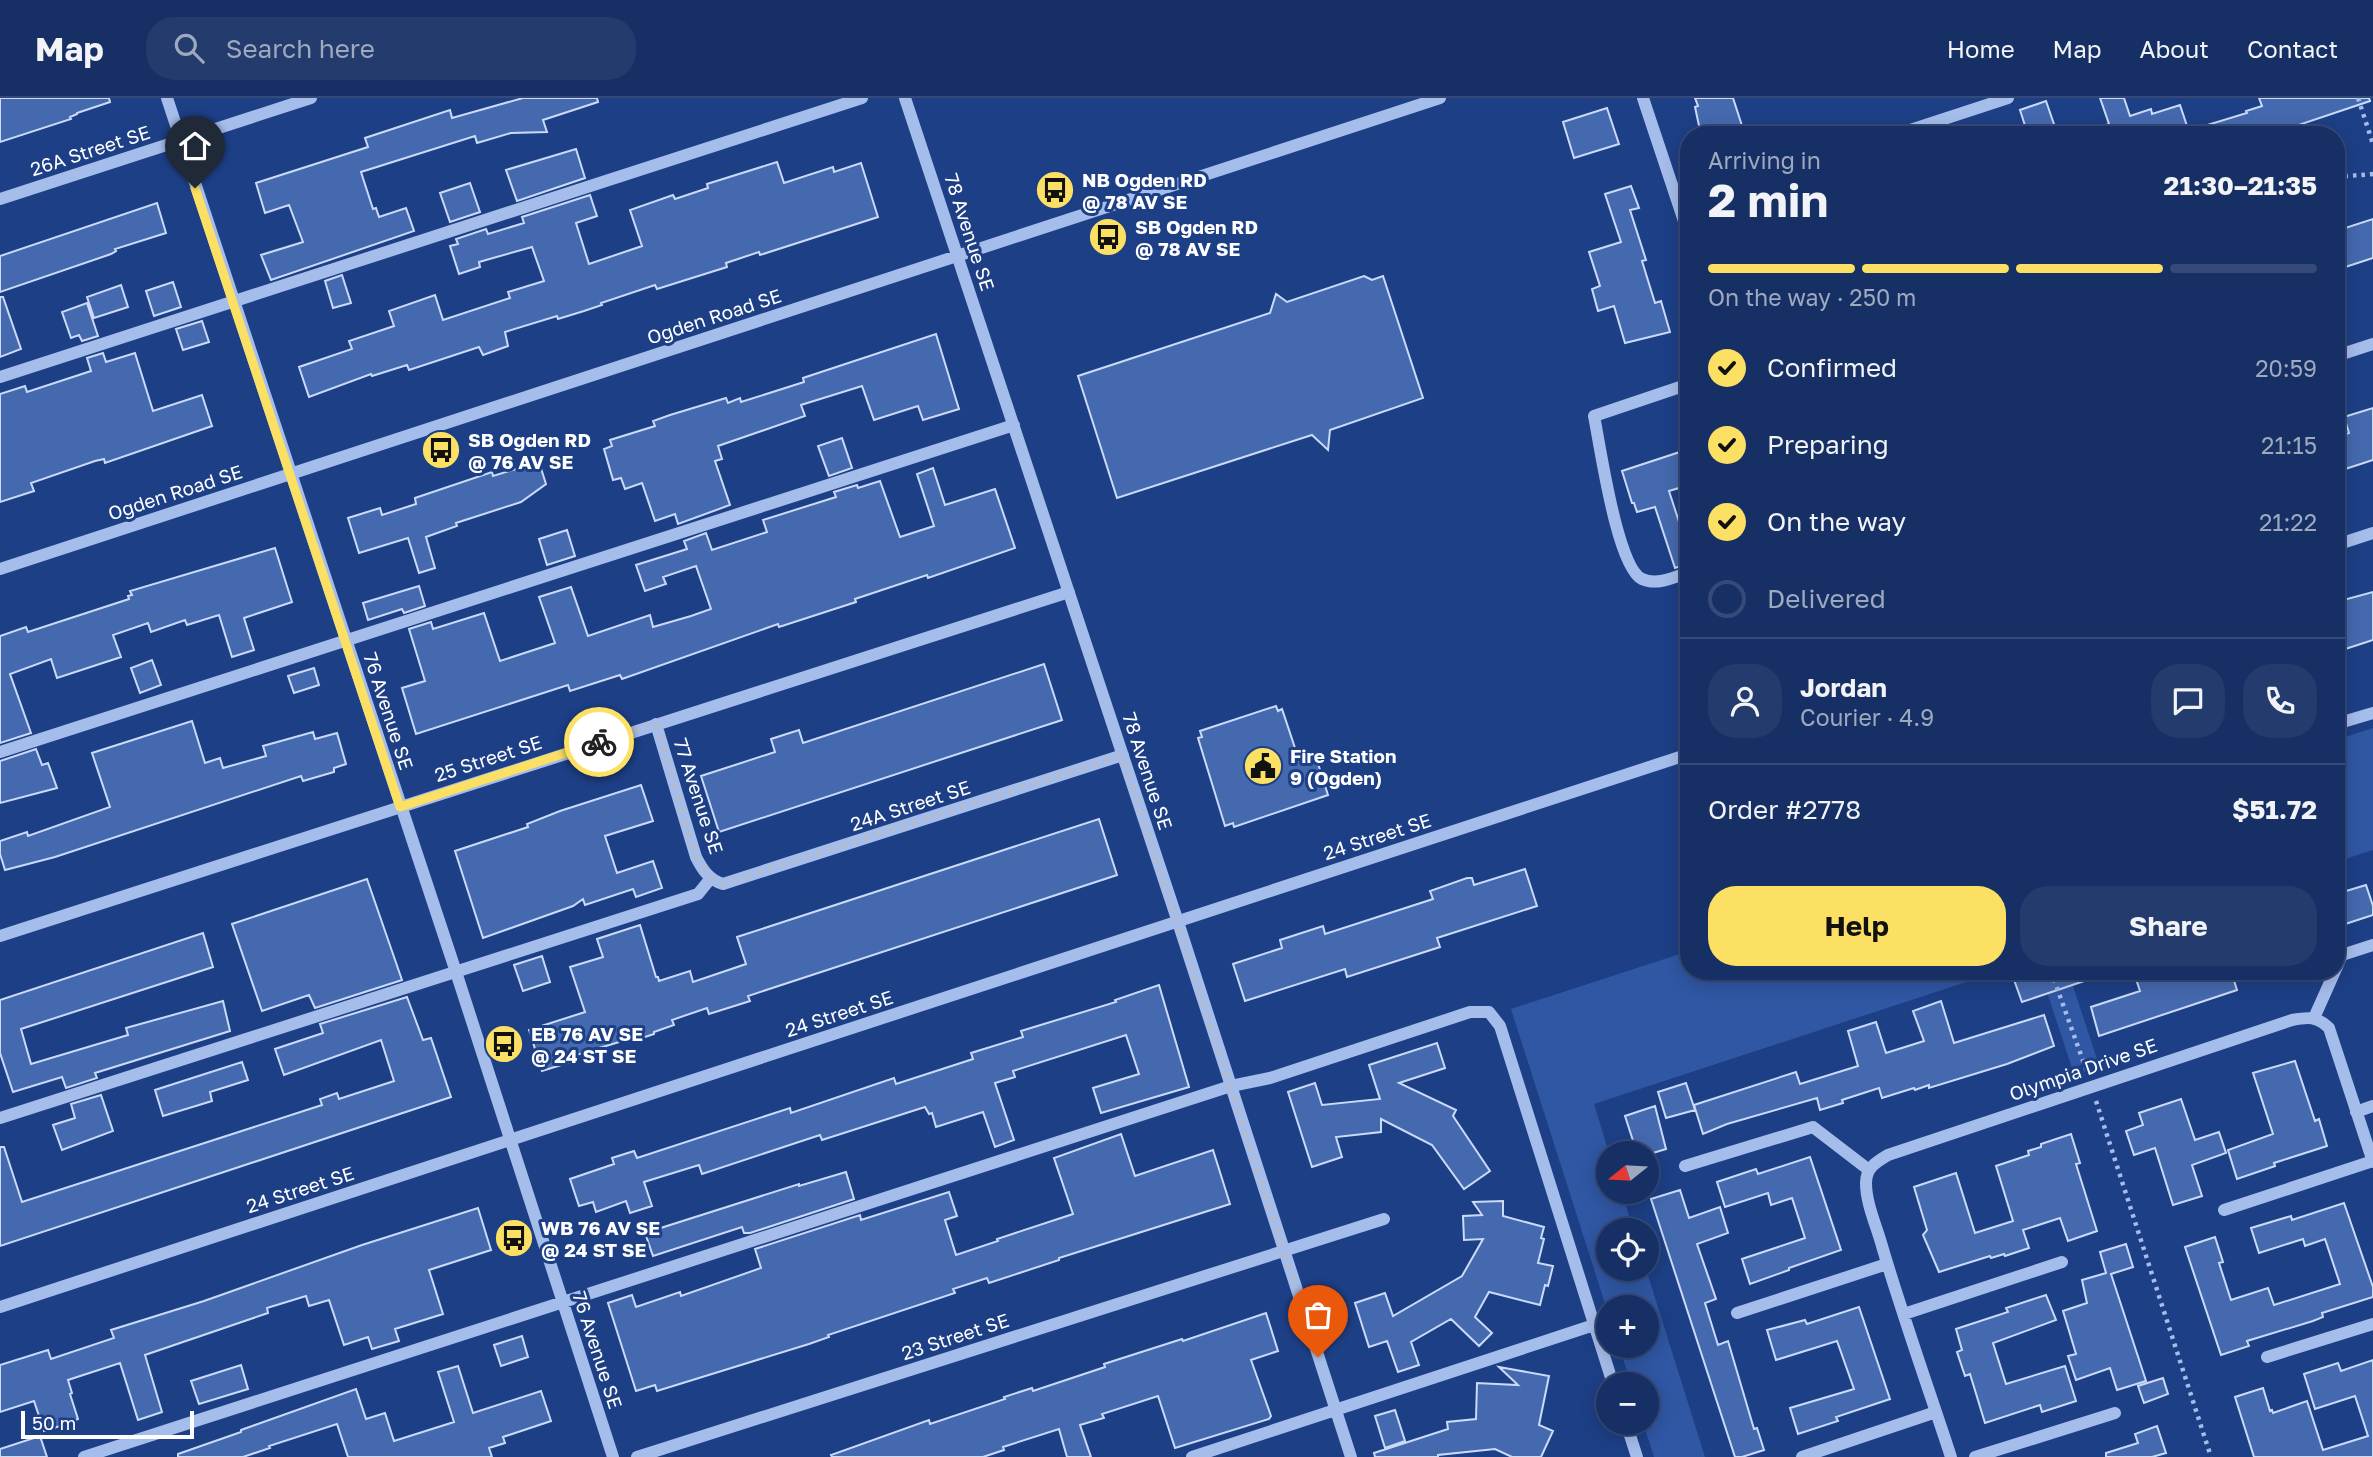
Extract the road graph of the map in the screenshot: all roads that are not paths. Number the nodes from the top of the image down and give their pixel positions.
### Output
1 (167, 98) edge
2 (311, 98) edge
3 (862, 98) edge
4 (905, 98) edge
5 (1440, 98) edge
6 (1643, 98) edge
7 (2008, 98) edge
8 (1922, 126) edge
9 (181, 141) junction
10 (1680, 194) edge
11 (0, 199) edge
12 (958, 256) junction
13 (234, 303) junction
14 (2373, 344) edge
15 (2345, 353) edge
16 (0, 377) edge
17 (1680, 387) edge
18 (1014, 425) junction
19 (291, 472) junction
20 (2373, 533) edge
21 (2345, 542) edge
22 (0, 569) edge
23 (1680, 575) edge
24 (1069, 592) junction
25 (346, 641) junction
26 (2373, 713) edge
27 (2345, 721) edge
28 (656, 723) junction
29 (0, 752) edge
30 (1122, 755) junction
31 (1680, 757) edge
32 (400, 807) junction
33 (711, 878) junction
34 (1178, 922) junction
35 (0, 936) edge
36 (2373, 945) edge
37 (2345, 954) edge
38 (456, 972) junction
39 (2331, 980) edge
40 (2314, 1018) junction
41 (1231, 1086) junction
42 (2373, 1106) edge
43 (2356, 1112) junction
44 (0, 1118) edge
45 (509, 1141) junction
46 (2373, 1162) edge
47 (1685, 1166) dead end
48 (1869, 1170) junction
49 (2224, 1210) dead end
50 (1384, 1219) dead end
51 (1284, 1252) junction
52 (2063, 1262) dead end
53 (1887, 1264) junction
54 (562, 1302) junction
55 (0, 1307) edge
56 (1737, 1313) dead end
57 (1904, 1314) junction
58 (2373, 1324) edge
59 (1594, 1325) junction
60 (2267, 1357) dead end
61 (1609, 1372) edge
62 (1335, 1410) junction
63 (1936, 1412) junction
64 (2115, 1413) dead end
65 (1630, 1435) edge
66 (84, 1457) edge
67 (613, 1457) edge
68 (637, 1457) edge
69 (1192, 1457) edge
70 (1351, 1457) edge
71 (1637, 1457) edge
72 (1802, 1457) edge
73 (1951, 1457) edge
74 (1975, 1457) edge

1 - 9 street, 76 Avenue SE
2 - 9 street, 26A Street SE
3 - 13 street
4 - 12 street, 78 Avenue SE
5 - 12 street, Ogden Road SE
6 - 10 street
7 - 8 street
9 - 11 street, 26A Street SE
9 - 13 street, 76 Avenue SE
12 - 18 street, 78 Avenue SE
12 - 19 street, Ogden Road SE
13 - 16 street
13 - 19 street, 76 Avenue SE
14 - 15 street
17 - 23 street
18 - 24 street, 78 Avenue SE
18 - 25 street
19 - 22 street, Ogden Road SE
19 - 25 street, 76 Avenue SE
20 - 21 street
24 - 28 street, 25 Street SE
24 - 30 street, 78 Avenue SE
25 - 29 street
25 - 32 street, 76 Avenue SE
26 - 27 street
28 - 32 street, 25 Street SE
28 - 33 street, 77 Avenue SE
30 - 33 street, 24A Street SE
30 - 34 street, 78 Avenue SE
31 - 34 street, 24 Street SE
32 - 35 street, 25 Street SE
32 - 38 street, 76 Avenue SE
33 - 38 street
34 - 41 street, 78 Avenue SE
34 - 45 street, 24 Street SE
36 - 37 street
38 - 44 street
38 - 45 street, 76 Avenue SE
39 - 40 street
40 - 43 street
40 - 48 street, Olympia Drive SE
41 - 51 street, 78 Avenue SE
41 - 54 street
41 - 59 street
42 - 43 street
43 - 46 street
45 - 54 street, 76 Avenue SE
45 - 55 street, 24 Street SE
46 - 49 street
47 - 48 street
48 - 53 street
50 - 51 street, 23 Street SE
51 - 62 street, 78 Avenue SE
51 - 68 street, 23 Street SE
52 - 57 street
53 - 56 street
53 - 57 street
54 - 66 street
54 - 67 street, 76 Avenue SE
57 - 63 street
58 - 60 street
59 - 61 street
59 - 62 street
62 - 69 street
62 - 70 street, 78 Avenue SE
63 - 72 street
63 - 73 street
64 - 74 street
65 - 71 street

